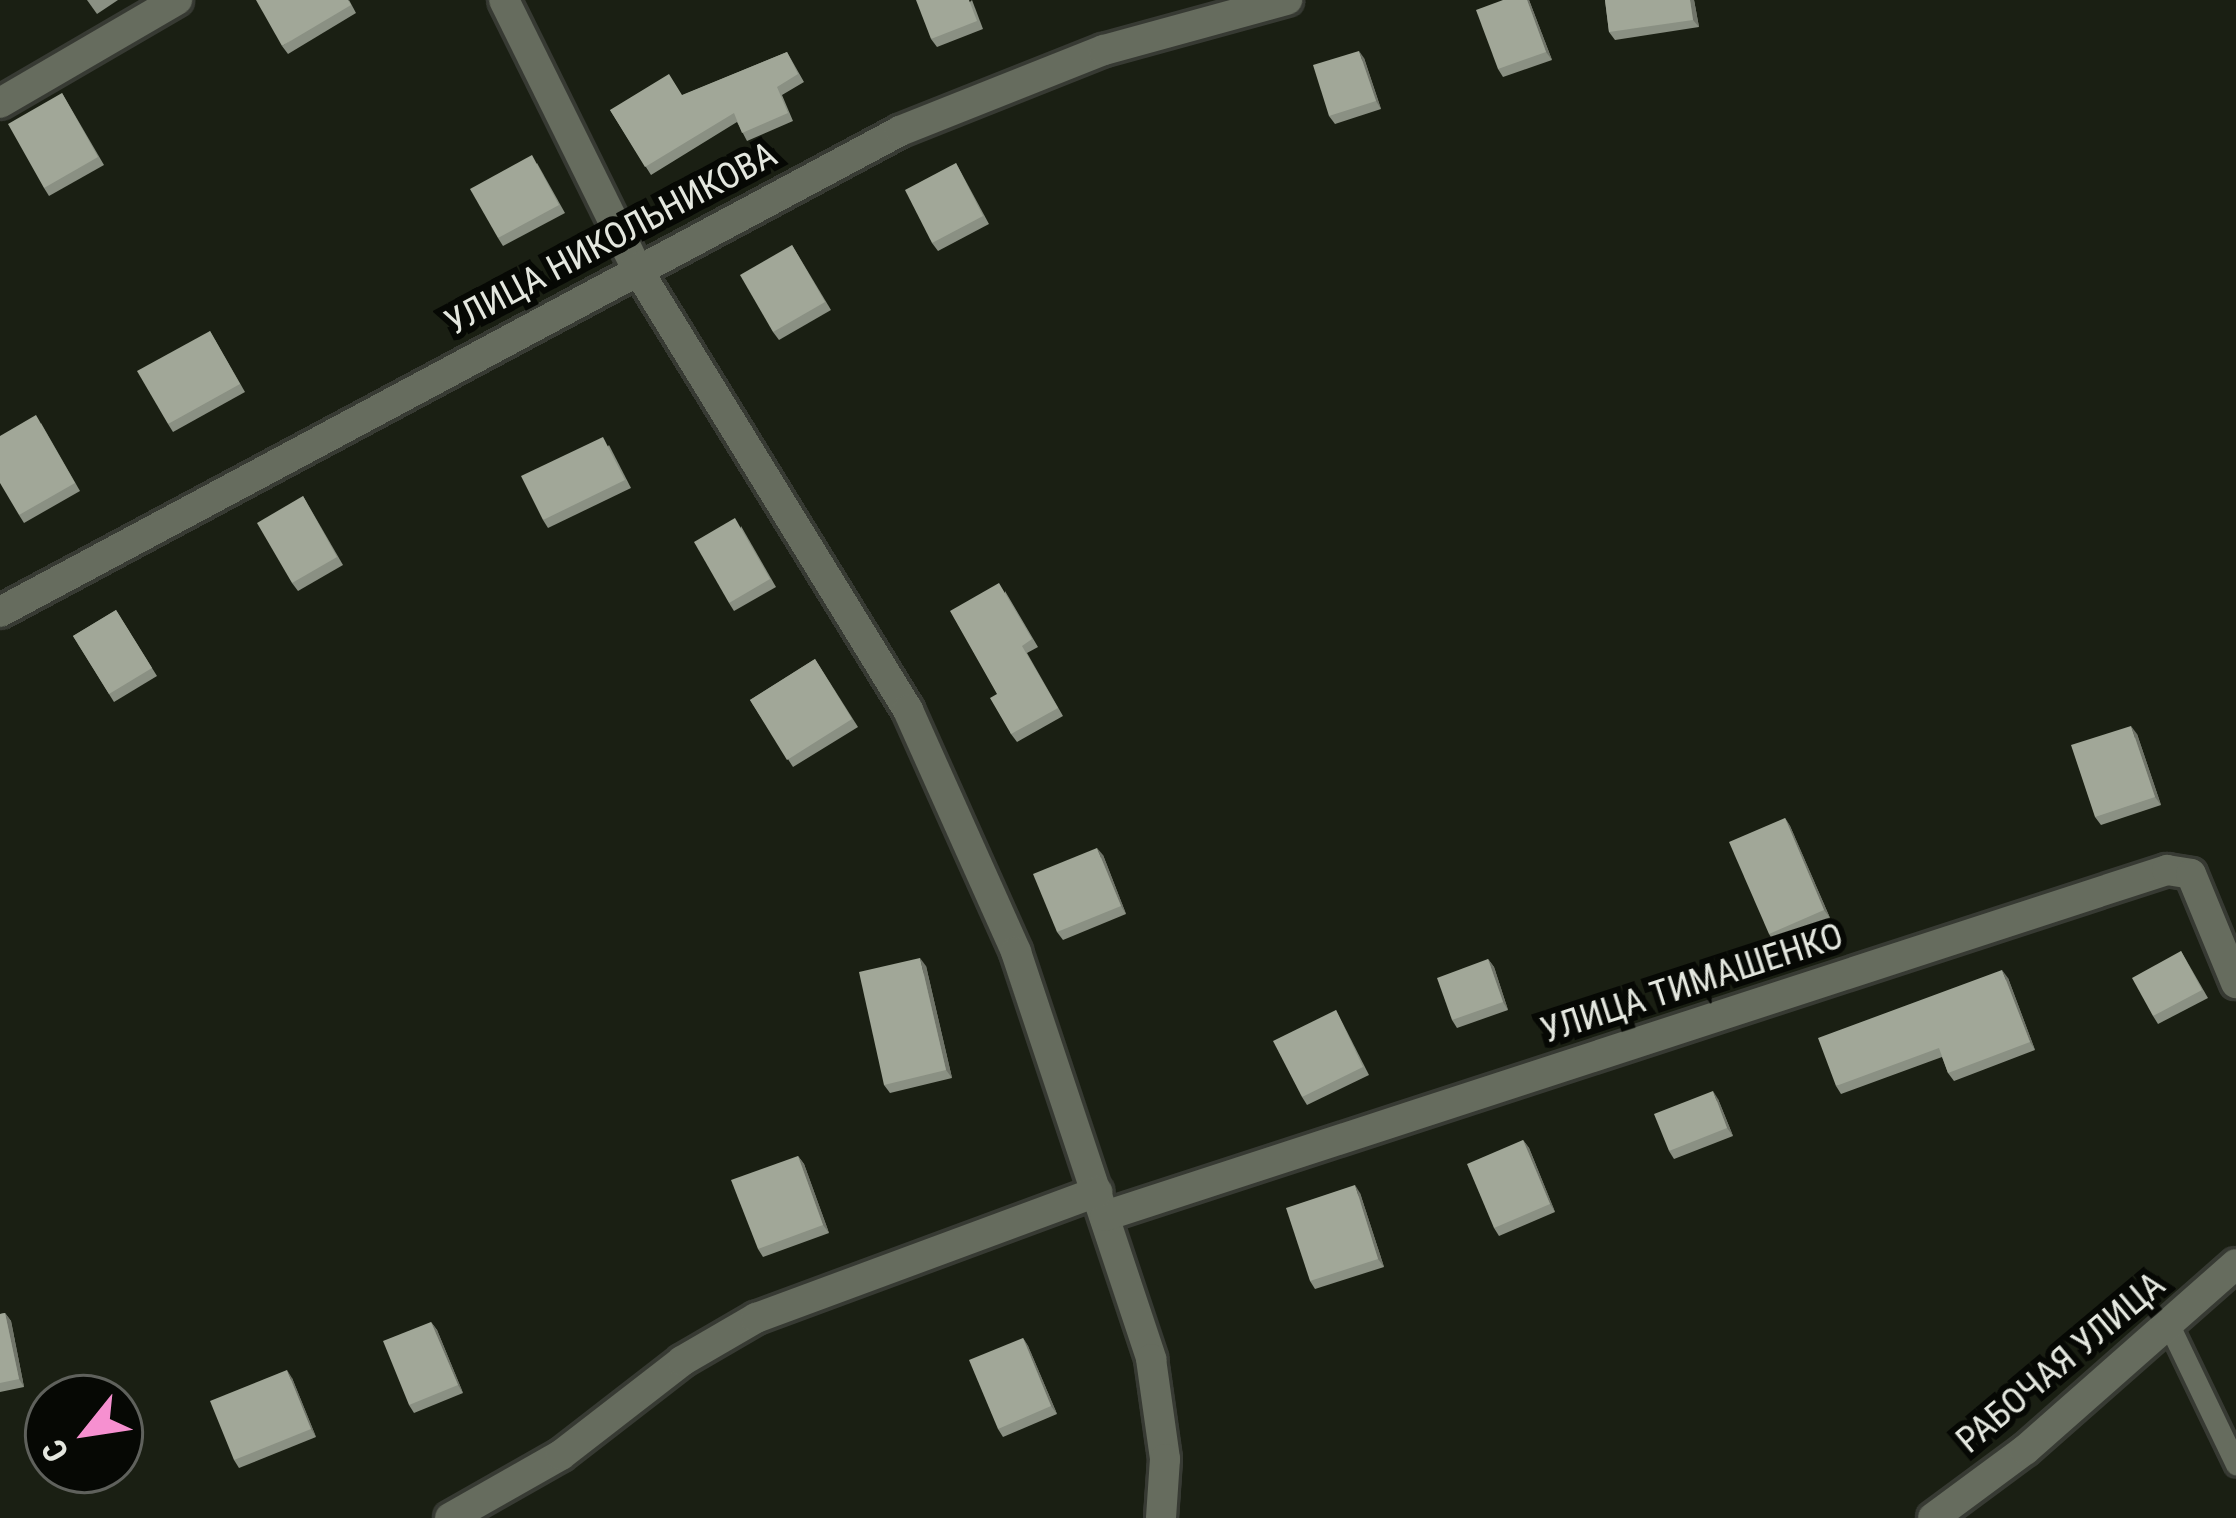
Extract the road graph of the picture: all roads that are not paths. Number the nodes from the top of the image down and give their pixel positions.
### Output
1 (177, 0) edge
2 (504, 0) edge
3 (1287, 0) edge
4 (0, 103) edge
5 (636, 267) junction
6 (0, 612) edge
7 (2236, 983) edge
8 (1101, 1204) junction
9 (2236, 1264) edge
10 (2168, 1324) junction
11 (2236, 1464) edge
12 (450, 1518) edge
13 (1161, 1518) edge
14 (1933, 1518) edge

1 - 4 street
2 - 5 street
3 - 5 street, УЛИЦА НИКОЛЬНИКОВА
5 - 6 street, УЛИЦА НИКОЛЬНИКОВА
5 - 8 street
7 - 8 street, УЛИЦА ТИМАШЕНКО
8 - 12 street
8 - 13 street
9 - 10 street, РАБОЧАЯ УЛИЦА
10 - 11 lane
10 - 14 street, РАБОЧАЯ УЛИЦА

